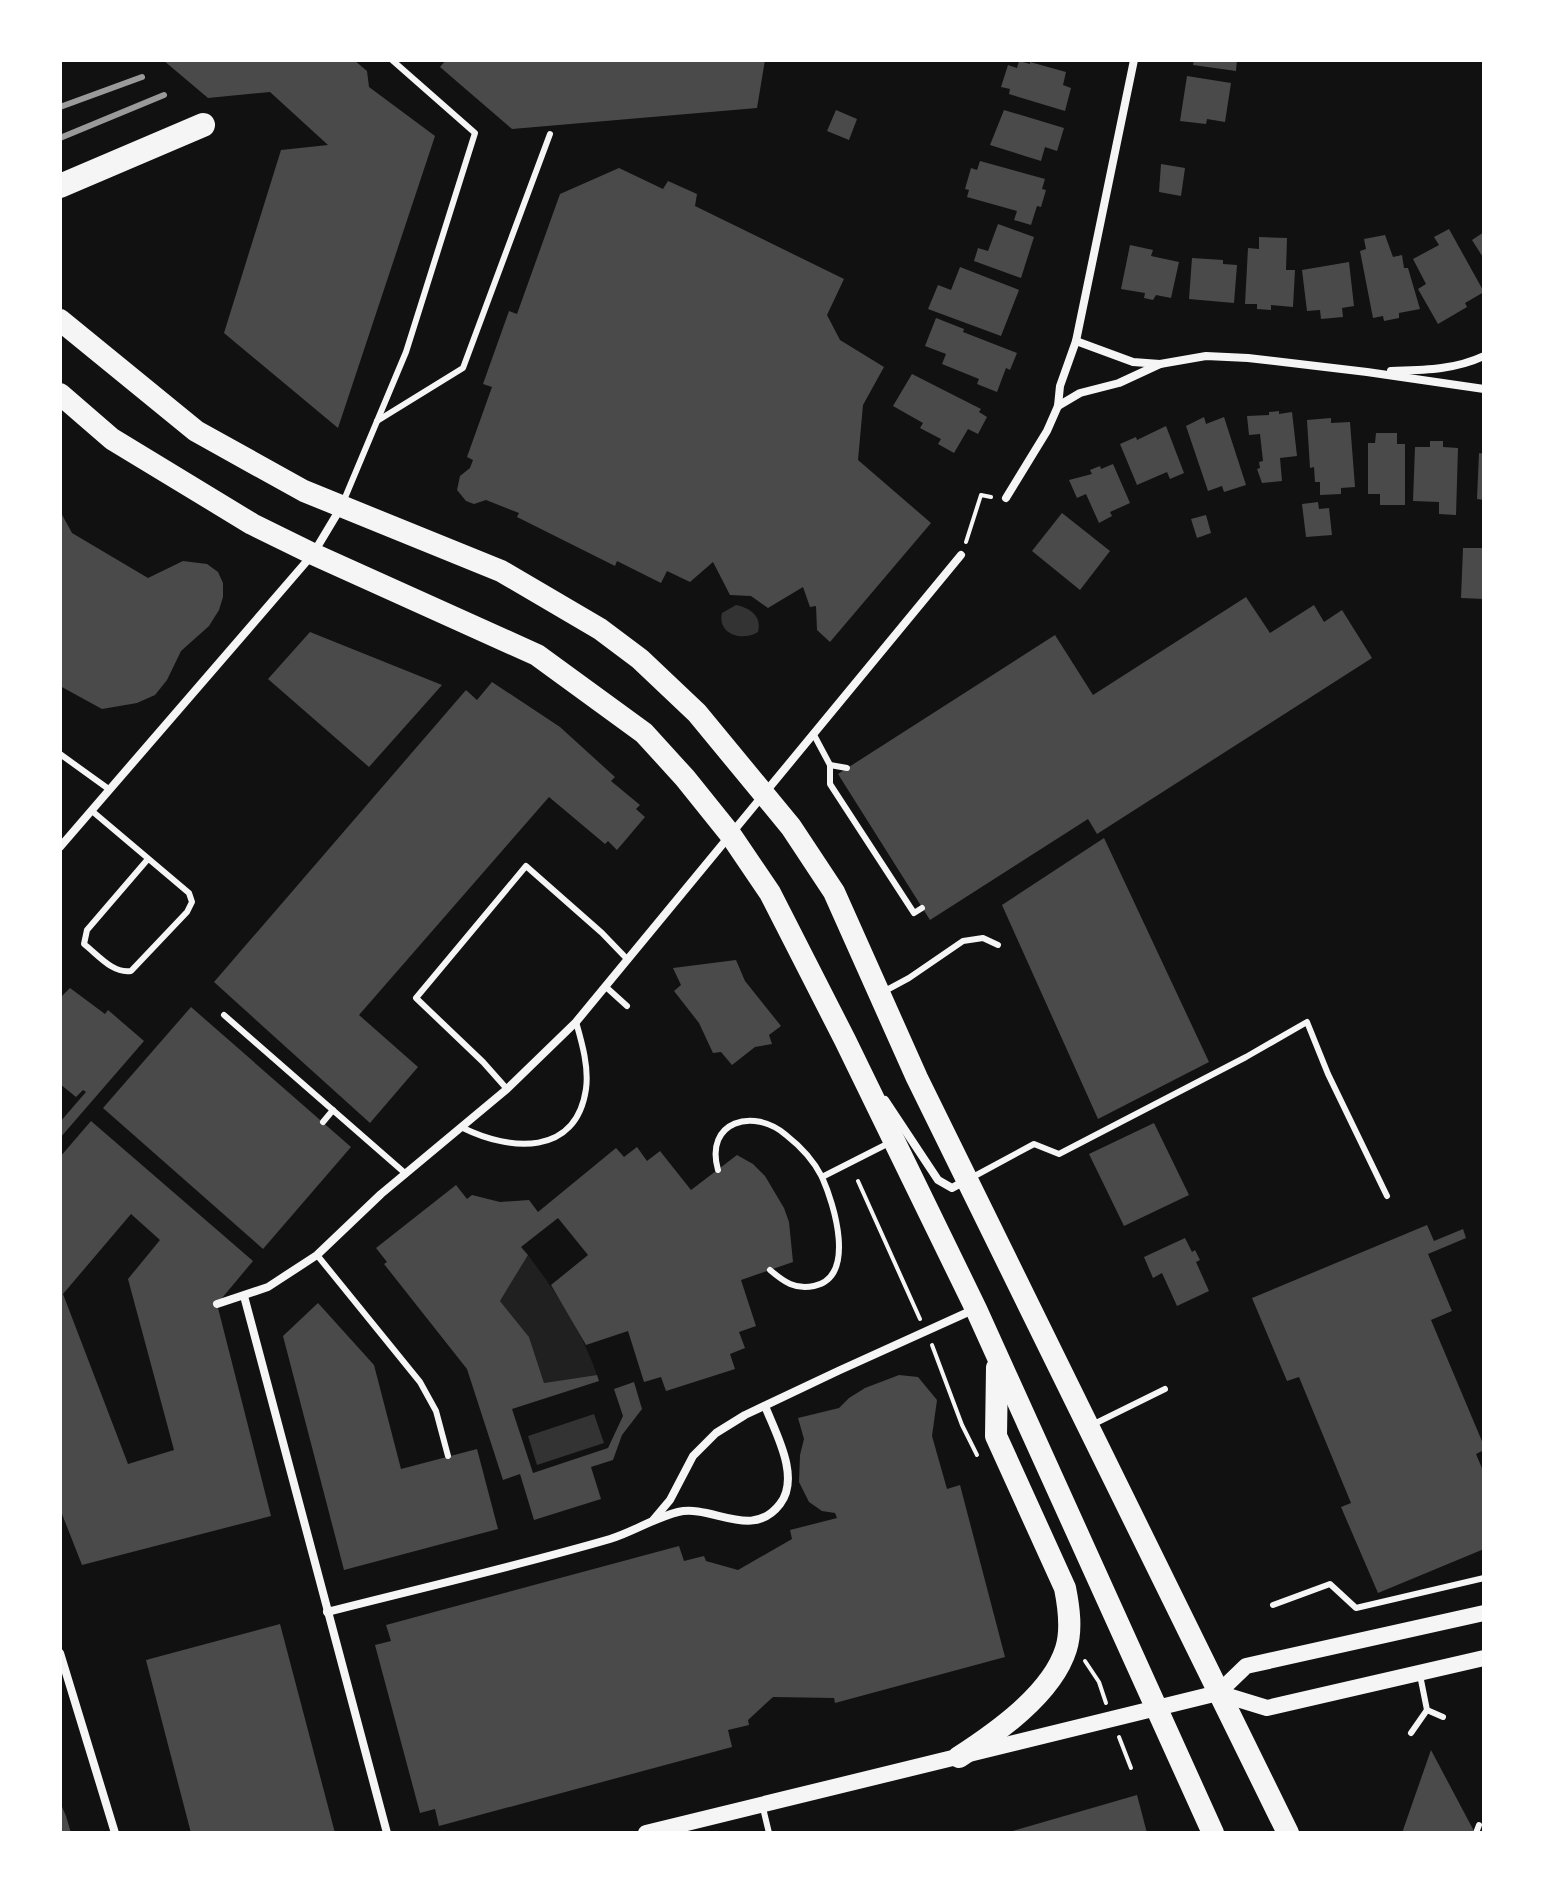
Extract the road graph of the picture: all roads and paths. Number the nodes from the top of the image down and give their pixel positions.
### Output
1 (392, 60) edge
2 (1134, 60) edge
3 (203, 125) dead end
4 (550, 134) dead end
5 (60, 186) edge
6 (60, 320) edge
7 (1076, 341) junction
8 (1484, 356) edge
9 (1160, 364) junction
10 (1367, 372) junction
11 (1484, 389) edge
12 (60, 394) edge
13 (1058, 406) junction
14 (377, 421) junction
15 (1006, 498) joint
16 (341, 507) junction
17 (313, 554) junction
18 (961, 555) joint
19 (814, 735) junction
20 (60, 754) edge
21 (830, 765) junction
22 (847, 768) dead end
23 (110, 790) junction
24 (763, 792) junction
25 (92, 811) junction
26 (730, 834) junction
27 (60, 847) edge
28 (148, 859) junction
29 (922, 908) dead end
30 (998, 945) dead end
31 (629, 961) junction
32 (606, 987) junction
33 (880, 993) junction
34 (627, 1006) dead end
35 (224, 1015) dead end
36 (576, 1022) junction
37 (845, 1040) junction
38 (507, 1089) junction
39 (333, 1110) junction
40 (323, 1122) dead end
41 (463, 1128) junction
42 (894, 1141) junction
43 (718, 1170) dead end
44 (406, 1174) junction
45 (822, 1177) junction
46 (968, 1179) junction
47 (858, 1181) dead end
48 (1387, 1196) dead end
49 (317, 1255) junction
50 (770, 1270) dead end
51 (244, 1296) junction
52 (217, 1304) dead end
53 (976, 1309) junction
54 (926, 1331) junction
55 (998, 1358) junction
56 (1165, 1389) dead end
57 (765, 1406) junction
58 (1087, 1427) junction
59 (448, 1456) dead end
60 (982, 1466) dead end
61 (651, 1522) junction
62 (1484, 1578) edge
63 (1273, 1605) dead end
64 (327, 1612) junction
65 (1484, 1613) edge
66 (60, 1653) edge
67 (1484, 1658) edge
68 (1420, 1674) junction
69 (1218, 1693) junction
70 (1155, 1707) junction
71 (1427, 1710) junction
72 (1443, 1717) dead end
73 (1411, 1733) dead end
74 (959, 1757) junction
75 (762, 1805) junction
76 (1479, 1825) dead end
77 (115, 1833) edge
78 (387, 1833) edge
79 (646, 1833) edge
80 (769, 1833) edge
81 (1213, 1833) edge
82 (1288, 1833) edge
83 (1476, 1833) edge

1 - 14 lane
2 - 7 street
3 - 5 highway
4 - 14 lane
6 - 16 highway
7 - 9 street
7 - 13 street
8 - 10 street
9 - 10 street
9 - 13 street
10 - 11 street
12 - 17 highway
13 - 15 street
14 - 16 lane
15 - 18 path
16 - 17 street
16 - 24 highway
17 - 23 street
17 - 26 highway
18 - 19 street
19 - 21 lane
19 - 24 street
20 - 23 lane
21 - 22 lane
21 - 29 lane
23 - 25 street
24 - 26 street
24 - 33 highway
25 - 27 street
25 - 28 lane
26 - 31 street
26 - 37 highway
28 - 28 lane
30 - 33 lane
31 - 32 street
31 - 38 lane
32 - 34 lane
32 - 36 street
33 - 46 highway
35 - 39 lane
36 - 38 street
36 - 41 lane
37 - 42 highway
37 - 46 street
38 - 41 street
39 - 40 lane
39 - 44 lane
41 - 44 street
42 - 45 lane
42 - 53 highway
43 - 45 lane
44 - 49 street
45 - 50 lane
46 - 48 lane
46 - 58 highway
47 - 54 path
49 - 51 street
49 - 59 lane
51 - 52 street
51 - 64 street
53 - 54 street
53 - 55 highway
54 - 57 street
54 - 60 path
55 - 70 highway
55 - 74 highway
56 - 58 lane
57 - 61 street
57 - 61 street
58 - 69 highway
61 - 64 street
62 - 63 lane
64 - 78 street
65 - 69 main road
66 - 77 street
67 - 68 main road
68 - 69 main road
68 - 71 lane
69 - 70 main road
69 - 82 highway
70 - 74 main road
70 - 81 highway
71 - 72 lane
71 - 73 lane
74 - 75 main road
75 - 79 main road
75 - 80 lane
76 - 83 lane

